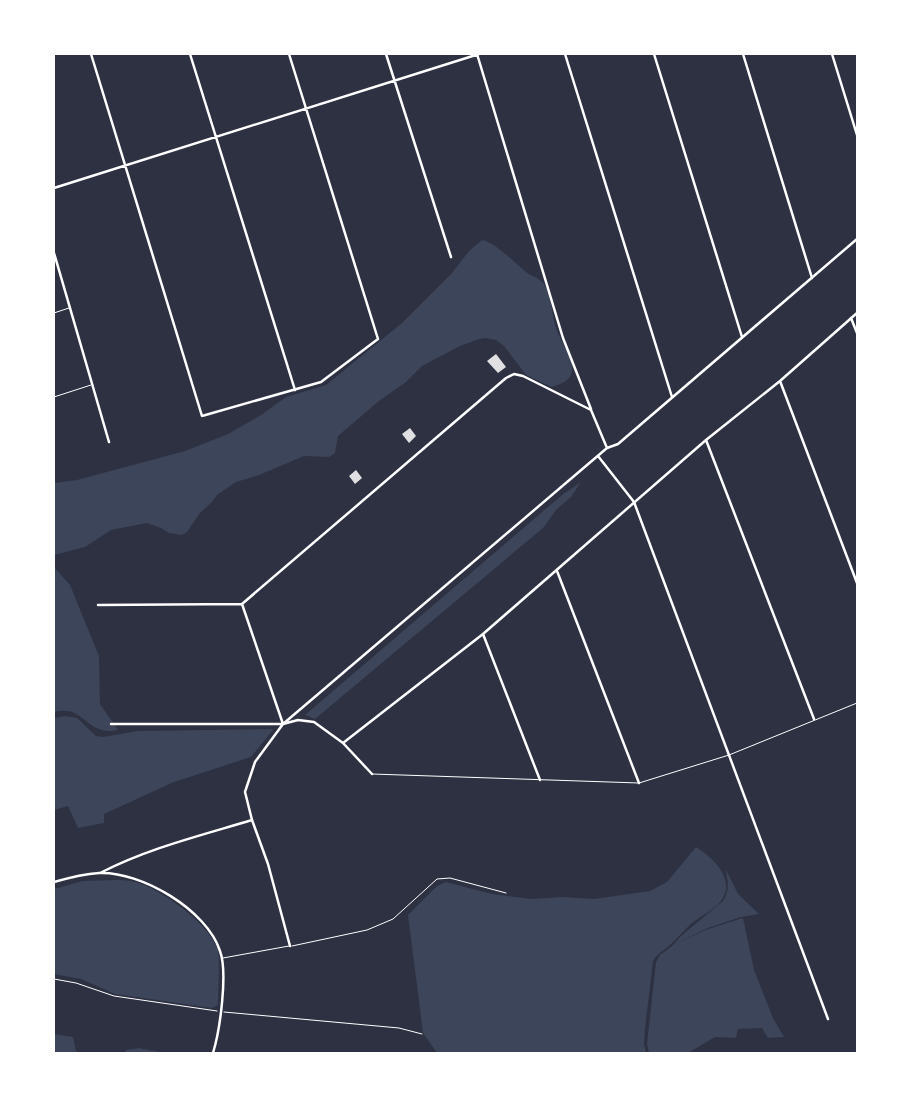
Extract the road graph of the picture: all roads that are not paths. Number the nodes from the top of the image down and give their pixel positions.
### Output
1 (91, 54) edge
2 (190, 54) edge
3 (289, 54) edge
4 (386, 54) edge
5 (478, 54) edge
6 (565, 54) edge
7 (654, 54) edge
8 (743, 54) edge
9 (832, 54) edge
10 (394, 80) junction
11 (305, 108) junction
12 (857, 135) edge
13 (215, 137) junction
14 (126, 165) junction
15 (54, 188) edge
16 (857, 239) edge
17 (54, 253) edge
18 (451, 257) dead end
19 (812, 278) junction
20 (70, 308) junction
21 (54, 313) edge
22 (857, 313) edge
23 (851, 318) junction
24 (857, 333) edge
25 (742, 338) junction
26 (780, 381) junction
27 (92, 385) junction
28 (295, 390) junction
29 (54, 397) edge
30 (672, 397) junction
31 (591, 410) junction
32 (706, 440) junction
33 (109, 442) dead end
34 (607, 448) junction
35 (598, 456) junction
36 (634, 502) junction
37 (557, 571) junction
38 (857, 584) edge
39 (242, 604) junction
40 (98, 605) dead end
41 (483, 634) junction
42 (857, 703) edge
43 (814, 720) junction
44 (111, 724) dead end
45 (283, 724) junction
46 (343, 743) junction
47 (729, 755) junction
48 (372, 774) joint
49 (540, 780) junction
50 (639, 783) junction
51 (252, 820) junction
52 (100, 873) junction
53 (54, 882) edge
54 (506, 892) dead end
55 (290, 946) junction
56 (222, 958) junction
57 (828, 1018) dead end
58 (213, 1053) edge

1 - 14 street
2 - 13 street
3 - 11 street
4 - 10 street
5 - 10 street
5 - 31 street
6 - 30 street
7 - 25 street
8 - 19 street
9 - 12 street
10 - 11 street
10 - 18 street
11 - 13 street
11 - 28 street
13 - 14 street
13 - 28 street
14 - 15 street
14 - 28 street
16 - 19 street
17 - 20 street
19 - 25 street
20 - 21 lane
20 - 27 street
22 - 23 street
23 - 24 street
23 - 26 street
25 - 30 street
26 - 32 street
26 - 38 street
27 - 29 lane
27 - 33 street
30 - 34 street
31 - 34 street
31 - 39 street
32 - 36 street
32 - 43 street
34 - 35 street
35 - 36 street
35 - 45 street
36 - 37 street
36 - 47 street
37 - 41 street
37 - 50 street
39 - 40 street
39 - 45 street
41 - 46 street
41 - 49 street
42 - 43 lane
43 - 47 lane
44 - 45 street
45 - 46 street
45 - 51 street
46 - 48 street
47 - 50 lane
47 - 57 street
48 - 49 lane
49 - 50 lane
51 - 52 street
51 - 55 street
52 - 53 street
52 - 56 street
54 - 55 lane
55 - 56 lane
56 - 58 street

